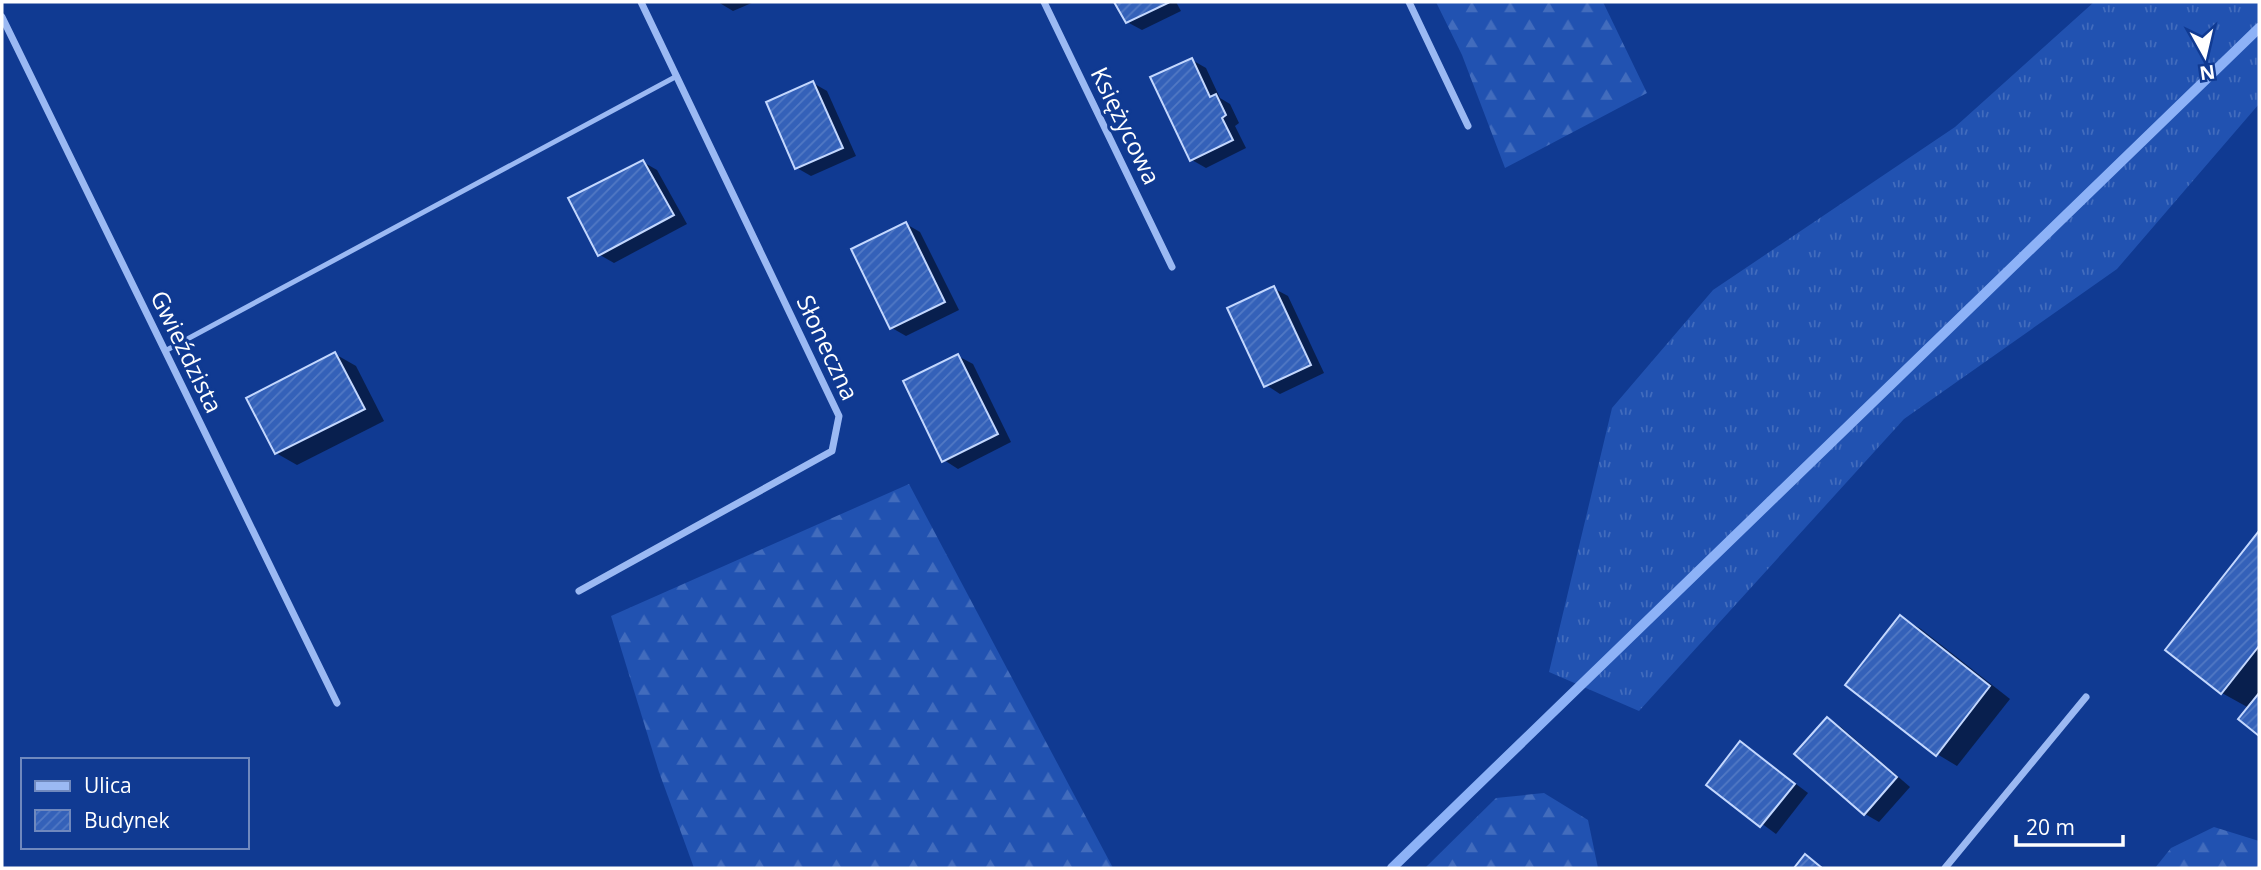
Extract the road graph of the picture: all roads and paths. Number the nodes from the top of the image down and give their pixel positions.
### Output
1 (641, 2) edge
2 (1044, 2) edge
3 (1409, 2) edge
4 (2, 16) edge
5 (677, 76) junction
6 (1468, 126) dead end
7 (1172, 267) dead end
8 (164, 351) junction
9 (579, 591) dead end
10 (2086, 697) dead end
11 (337, 703) dead end
12 (1945, 868) edge

1 - 5 street, Słoneczna
2 - 7 street, Księżycowa
3 - 6 street
4 - 8 street, Gwieździsta
5 - 8 lane
5 - 9 street, Słoneczna
8 - 11 street, Gwieździsta
10 - 12 street

